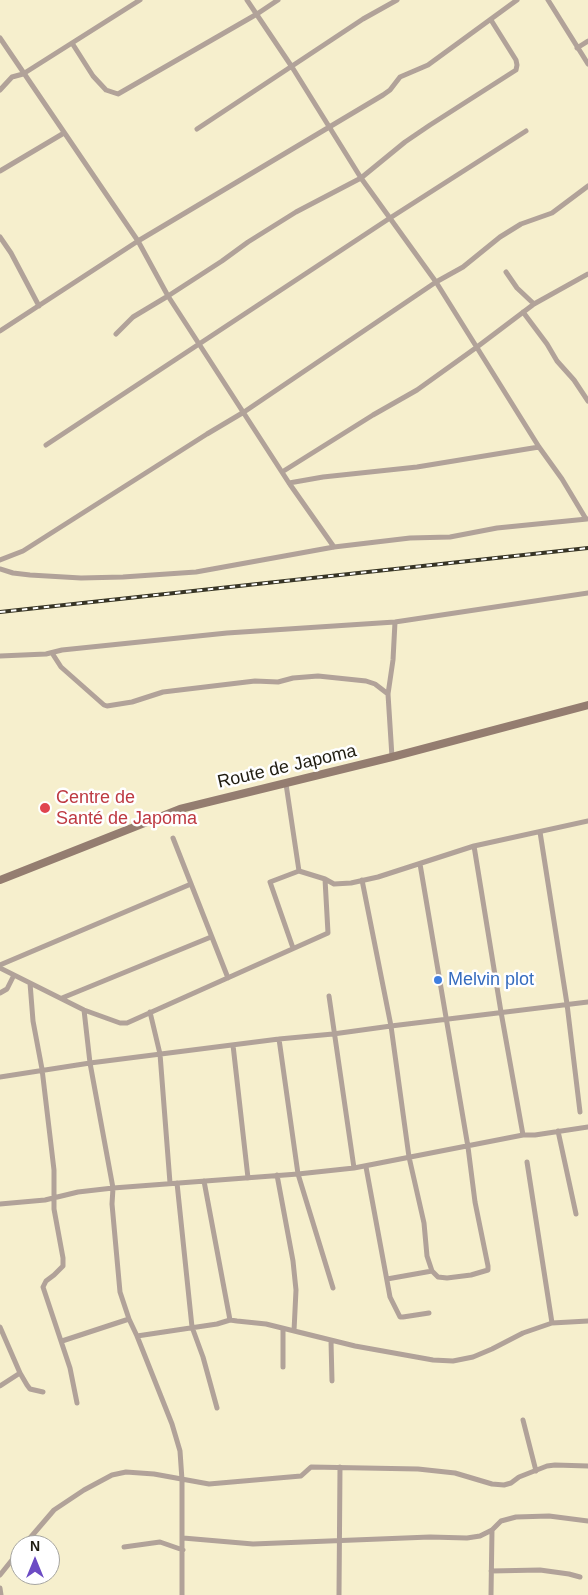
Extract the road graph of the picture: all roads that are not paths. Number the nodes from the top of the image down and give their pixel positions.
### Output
1 (140, 0) edge
2 (247, 0) edge
3 (278, 0) edge
4 (397, 0) edge
5 (517, 0) edge
6 (548, 0) edge
7 (257, 14) junction
8 (491, 20) junction
9 (0, 38) edge
10 (588, 41) edge
11 (72, 43) junction
12 (577, 48) junction
13 (588, 64) edge
14 (292, 67) junction
15 (23, 74) junction
16 (0, 90) edge
17 (329, 128) junction
18 (197, 129) dead end
19 (526, 131) dead end
20 (64, 133) junction
21 (0, 171) edge
22 (361, 178) junction
23 (588, 186) edge
24 (390, 218) junction
25 (0, 237) edge
26 (138, 241) junction
27 (506, 272) dead end
28 (588, 274) edge
29 (436, 282) junction
30 (168, 296) junction
31 (534, 304) junction
32 (39, 306) junction
33 (523, 312) junction
34 (0, 331) edge
35 (116, 334) dead end
36 (200, 344) junction
37 (477, 347) junction
38 (588, 402) edge
39 (244, 412) junction
40 (46, 445) dead end
41 (539, 447) junction
42 (282, 472) junction
43 (290, 483) junction
44 (587, 519) edge
45 (334, 547) junction
46 (0, 560) edge
47 (0, 569) edge
48 (588, 594) edge
49 (395, 622) junction
50 (52, 653) junction
51 (0, 656) edge
52 (388, 694) junction
53 (588, 705) edge
54 (392, 757) junction
55 (286, 784) junction
56 (588, 821) edge
57 (540, 832) junction
58 (173, 838) dead end
59 (474, 846) junction
60 (420, 864) junction
61 (299, 871) junction
62 (325, 879) junction
63 (0, 880) edge
64 (362, 880) junction
65 (191, 884) junction
66 (212, 936) junction
67 (293, 948) junction
68 (0, 966) edge
69 (14, 975) junction
70 (228, 978) junction
71 (30, 983) junction
72 (0, 994) edge
73 (329, 996) dead end
74 (62, 998) junction
75 (588, 1002) edge
76 (567, 1004) junction
77 (84, 1010) junction
78 (150, 1012) junction
79 (501, 1012) junction
80 (446, 1019) junction
81 (391, 1026) junction
82 (334, 1034) junction
83 (279, 1039) junction
84 (233, 1045) junction
85 (160, 1054) junction
86 (90, 1063) junction
87 (42, 1069) junction
88 (0, 1077) edge
89 (580, 1112) dead end
90 (588, 1127) edge
91 (558, 1131) junction
92 (523, 1135) junction
93 (468, 1147) junction
94 (409, 1157) junction
95 (527, 1162) dead end
96 (366, 1167) junction
97 (354, 1168) junction
98 (298, 1174) junction
99 (277, 1176) junction
100 (248, 1178) junction
101 (204, 1181) junction
102 (174, 1183) junction
103 (113, 1188) junction
104 (54, 1198) junction
105 (0, 1204) edge
106 (576, 1214) dead end
107 (432, 1271) junction
108 (387, 1279) junction
109 (333, 1288) dead end
110 (429, 1313) dead end
111 (129, 1319) junction
112 (230, 1320) junction
113 (588, 1321) edge
114 (552, 1323) junction
115 (0, 1327) edge
116 (192, 1327) junction
117 (283, 1329) junction
118 (294, 1331) junction
119 (137, 1336) junction
120 (62, 1341) junction
121 (332, 1341) junction
122 (283, 1367) dead end
123 (20, 1373) junction
124 (332, 1382) dead end
125 (0, 1386) edge
126 (43, 1392) dead end
127 (77, 1403) dead end
128 (217, 1408) dead end
129 (524, 1420) dead end
130 (588, 1466) edge
131 (340, 1467) junction
132 (536, 1470) junction
133 (182, 1480) junction
134 (588, 1521) edge
135 (492, 1530) junction
136 (33, 1535) edge
137 (183, 1538) junction
138 (339, 1541) junction
139 (124, 1547) dead end
140 (183, 1550) junction
141 (10, 1562) edge
142 (492, 1571) junction
143 (0, 1575) edge
144 (580, 1577) dead end
145 (0, 1588) edge
146 (1, 1595) edge
147 (182, 1595) edge
148 (339, 1595) edge
149 (491, 1595) edge

1 - 11 street
2 - 7 street
3 - 7 street
4 - 14 street
5 - 8 street
6 - 12 street
7 - 11 street
7 - 14 street
8 - 17 street
8 - 22 street
9 - 15 street
10 - 12 street
11 - 15 street
12 - 13 street
14 - 17 street
14 - 18 street
15 - 16 street
15 - 20 street
17 - 22 street
17 - 26 street
19 - 24 street
20 - 21 street
20 - 26 street
22 - 24 street
22 - 30 street
23 - 29 street
24 - 29 street
24 - 36 street
25 - 32 street
26 - 30 street
26 - 32 street
27 - 31 street
28 - 31 street
29 - 37 street
29 - 39 street
30 - 35 street
30 - 36 street
31 - 33 street
32 - 34 street
33 - 37 street
33 - 38 street
36 - 39 street
36 - 40 street
37 - 41 street
37 - 42 street
39 - 42 street
39 - 46 street
41 - 43 street
41 - 44 street
42 - 43 street
43 - 45 street
44 - 45 street
45 - 47 street
48 - 49 street
49 - 50 street
49 - 52 street
50 - 51 street
50 - 52 street
52 - 54 street
53 - 54 street, Route de Japoma
54 - 55 street, Route de Japoma
55 - 61 street
55 - 63 street, Route de Japoma
56 - 57 street
57 - 59 street
57 - 76 street
58 - 65 street
59 - 60 street
59 - 79 street
60 - 64 street
60 - 80 street
61 - 62 street
61 - 67 street
62 - 64 street
62 - 67 street
64 - 81 street
65 - 66 street
65 - 68 street
66 - 70 street
66 - 74 street
67 - 70 street
68 - 69 street
69 - 71 street
69 - 72 street
70 - 78 street
71 - 74 street
71 - 87 street
73 - 82 street
74 - 77 street
75 - 76 street
76 - 79 street
76 - 89 street
77 - 78 street
77 - 86 street
78 - 85 street
79 - 80 street
79 - 92 street
80 - 81 street
80 - 93 street
81 - 82 street
81 - 94 street
82 - 83 street
82 - 97 street
83 - 84 street
83 - 98 street
84 - 85 street
84 - 100 street
85 - 86 street
85 - 102 street
86 - 87 street
86 - 103 street
87 - 88 street
87 - 104 street
90 - 91 street
91 - 92 street
91 - 106 street
92 - 93 street
93 - 94 street
93 - 107 street
94 - 96 street
94 - 107 street
95 - 114 street
96 - 97 street
96 - 108 street
97 - 98 street
98 - 99 street
98 - 109 street
99 - 100 street
99 - 118 street
100 - 101 street
101 - 102 street
101 - 112 street
102 - 103 street
102 - 116 street
103 - 104 street
103 - 111 street
104 - 105 street
104 - 120 street
107 - 108 street
108 - 110 street
111 - 119 street
111 - 120 street
112 - 116 street
112 - 117 street
113 - 114 street
114 - 121 street
115 - 123 street
116 - 119 street
116 - 128 street
117 - 118 street
117 - 122 street
118 - 121 street
119 - 133 street
120 - 127 street
121 - 124 street
123 - 125 street
123 - 126 street
129 - 132 street
130 - 132 street
131 - 132 street
131 - 133 street
131 - 138 street
133 - 136 street
133 - 137 street
134 - 135 street
135 - 138 street
135 - 142 street
137 - 138 street
137 - 140 street
138 - 148 street
139 - 140 street
140 - 147 street
141 - 143 street
142 - 144 street
142 - 149 street
145 - 146 street

